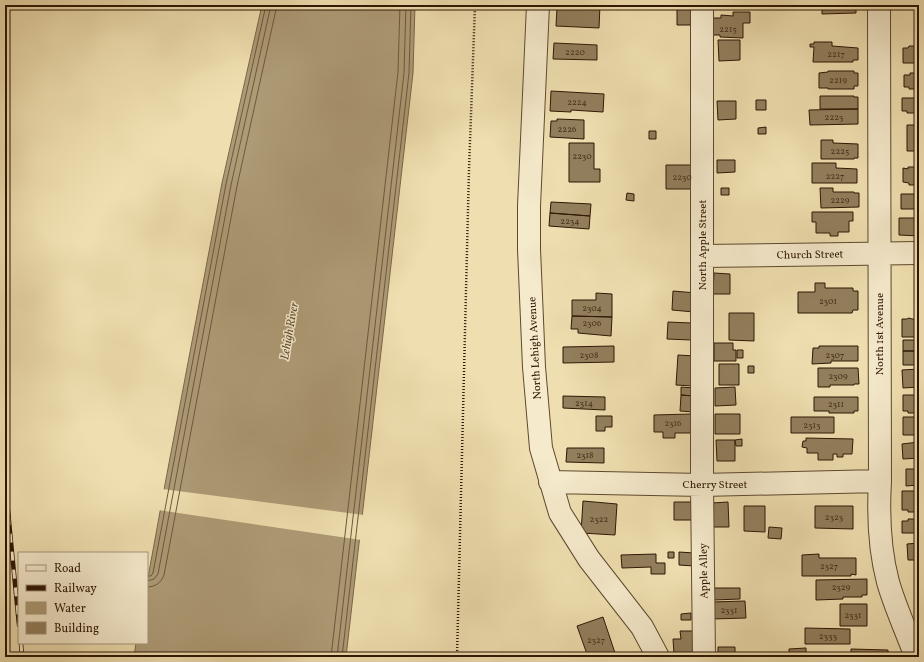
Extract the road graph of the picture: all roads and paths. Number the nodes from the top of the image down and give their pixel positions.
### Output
1 (475, 5) edge
2 (538, 5) edge
3 (702, 5) edge
4 (879, 5) edge
5 (879, 253) junction
6 (919, 253) edge
7 (702, 256) junction
8 (880, 481) junction
9 (550, 482) junction
10 (702, 485) junction
11 (457, 657) edge
12 (658, 657) edge
13 (704, 657) edge
14 (916, 657) edge

1 - 11 path
2 - 9 street, North Lehigh Avenue
3 - 7 street, North Apple Street
4 - 5 street, North 1st Avenue
5 - 6 street, Church Street
5 - 7 street, Church Street
5 - 8 street, North 1st Avenue
7 - 10 street, North Apple Street
8 - 10 street, Cherry Street
8 - 14 street, North 1st Avenue
9 - 10 street, Cherry Street
9 - 12 street, North Lehigh Avenue
10 - 13 street, Apple Alley

